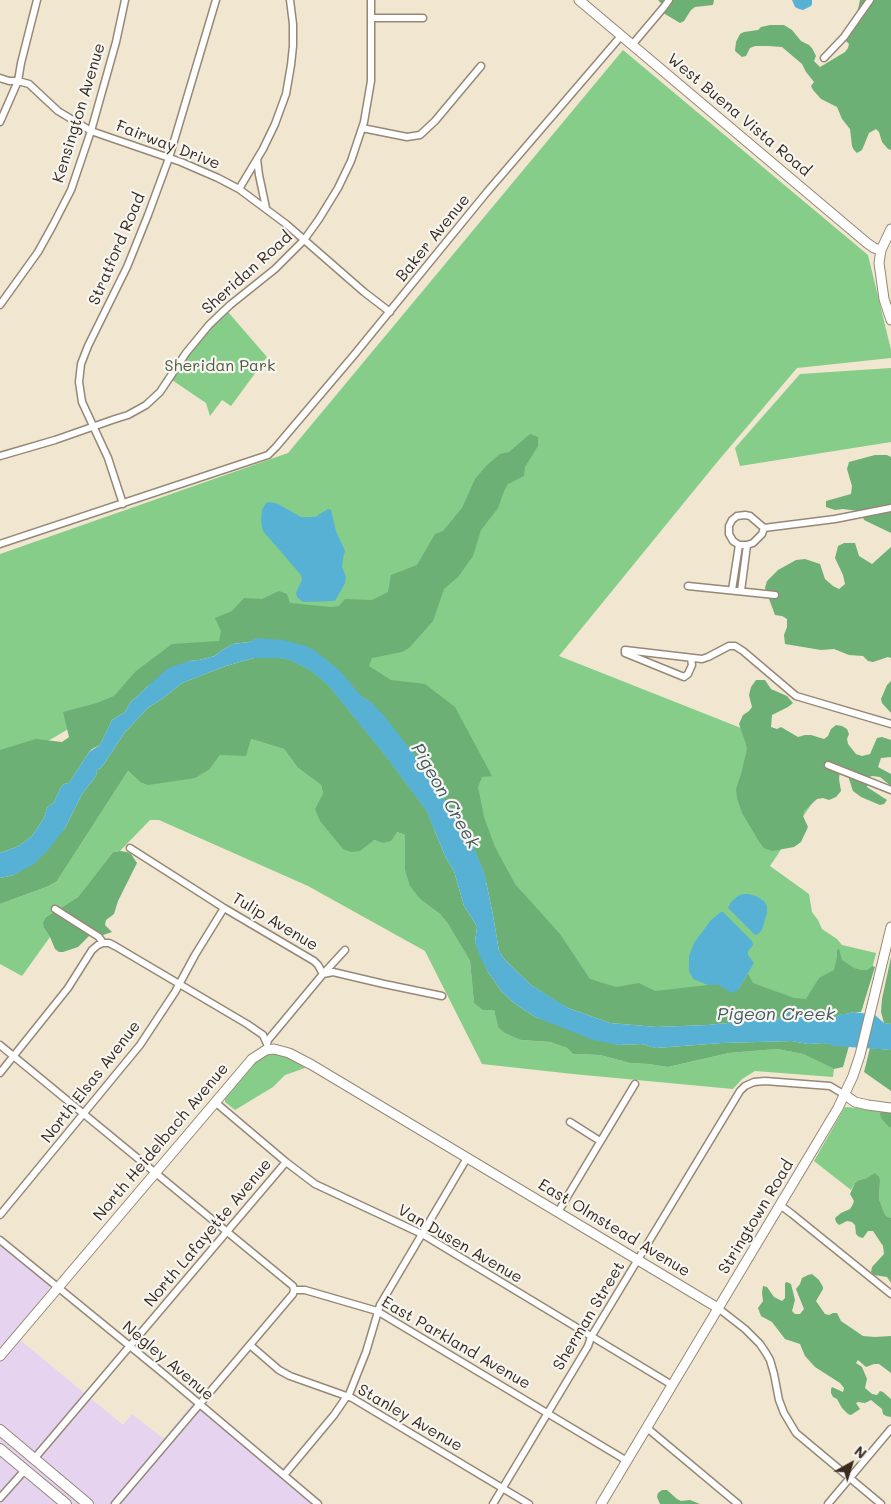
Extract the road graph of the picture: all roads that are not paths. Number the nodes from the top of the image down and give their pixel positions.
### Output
1 (37, 0) edge
2 (125, 0) edge
3 (216, 0) edge
4 (290, 0) edge
5 (371, 0) edge
6 (580, 0) edge
7 (669, 0) edge
8 (870, 0) edge
9 (371, 18) junction
10 (423, 18) dead end
11 (621, 36) junction
12 (632, 45) junction
13 (824, 58) dead end
14 (481, 66) dead end
15 (0, 78) edge
16 (18, 81) junction
17 (0, 122) edge
18 (362, 128) junction
19 (91, 131) junction
20 (169, 158) junction
21 (257, 159) junction
22 (239, 189) junction
23 (266, 208) junction
24 (891, 229) edge
25 (304, 240) junction
26 (885, 249) junction
27 (0, 305) edge
28 (390, 312) junction
29 (891, 320) edge
30 (94, 426) junction
31 (0, 456) edge
32 (123, 504) junction
33 (891, 508) edge
34 (764, 528) junction
35 (0, 544) edge
36 (739, 545) junction
37 (747, 546) junction
38 (688, 586) dead end
39 (732, 590) junction
40 (741, 591) junction
41 (775, 595) dead end
42 (691, 658) junction
43 (891, 724) edge
44 (828, 765) dead end
45 (891, 790) edge
46 (130, 848) dead end
47 (224, 908) junction
48 (55, 909) dead end
49 (891, 927) edge
50 (103, 943) junction
51 (345, 950) dead end
52 (323, 974) junction
53 (179, 984) junction
54 (442, 996) dead end
55 (0, 1045) edge
56 (266, 1047) junction
57 (14, 1056) junction
58 (0, 1073) edge
59 (636, 1084) dead end
60 (845, 1095) junction
61 (215, 1102) junction
62 (891, 1108) edge
63 (84, 1115) junction
64 (570, 1122) dead end
65 (600, 1141) junction
66 (468, 1158) junction
67 (286, 1162) junction
68 (155, 1174) junction
69 (779, 1207) junction
70 (558, 1212) junction
71 (0, 1216) edge
72 (225, 1232) junction
73 (422, 1234) junction
74 (0, 1240) edge
75 (638, 1260) junction
76 (59, 1288) junction
77 (294, 1290) junction
78 (891, 1294) edge
79 (718, 1308) junction
80 (378, 1311) junction
81 (592, 1337) junction
82 (250, 1345) junction
83 (130, 1346) junction
84 (0, 1356) edge
85 (672, 1385) junction
86 (348, 1396) junction
87 (200, 1404) junction
88 (548, 1413) junction
89 (647, 1428) junction
90 (891, 1429) edge
91 (0, 1430) edge
92 (0, 1449) edge
93 (34, 1459) junction
94 (627, 1461) junction
95 (25, 1470) junction
96 (284, 1475) junction
97 (850, 1479) junction
98 (503, 1488) junction
99 (0, 1498) edge
100 (66, 1504) edge
101 (88, 1504) edge
102 (115, 1504) edge
103 (318, 1504) edge
104 (493, 1504) edge
105 (529, 1504) edge
106 (601, 1504) edge
107 (738, 1504) edge
108 (828, 1504) edge
109 (881, 1504) edge

1 - 16 street
2 - 19 street, Kensington Avenue
3 - 20 street, Stratford Road
4 - 21 street
5 - 9 street, Sheridan Road
6 - 11 street, West Buena Vista Road
7 - 12 street
8 - 13 street
9 - 10 street
9 - 18 street, Sheridan Road
11 - 12 street, West Buena Vista Road
11 - 28 street, Baker Avenue
12 - 26 street, West Buena Vista Road
14 - 18 street
15 - 16 street, Fairway Drive
16 - 17 street
16 - 19 street, Fairway Drive
18 - 25 street, Sheridan Road
19 - 20 street, Fairway Drive
19 - 27 street, Kensington Avenue
20 - 22 street, Fairway Drive
20 - 30 street, Stratford Road
21 - 22 street
21 - 23 street
22 - 23 street, Fairway Drive
23 - 25 street, Fairway Drive
24 - 26 street
25 - 28 street, Fairway Drive
25 - 30 street, Sheridan Road
26 - 29 street
28 - 32 street, Baker Avenue
30 - 31 street, Sheridan Road
30 - 32 street, Stratford Road
32 - 35 street
33 - 34 street
34 - 36 street
34 - 37 street
36 - 37 street
36 - 39 street
37 - 40 street
38 - 39 street
39 - 40 street
40 - 41 street
42 - 42 street
42 - 43 street
44 - 45 street
46 - 47 street, Tulip Avenue
47 - 52 street, Tulip Avenue
47 - 53 street, North Elsas Avenue
48 - 50 street
49 - 60 street, Stringtown Road
50 - 53 street
50 - 57 street
51 - 52 street, North Heidelbach Avenue
52 - 54 street, Tulip Avenue
52 - 56 street, North Heidelbach Avenue
53 - 56 street
53 - 63 street, North Elsas Avenue
55 - 57 street
56 - 61 street, North Heidelbach Avenue
56 - 66 street, East Olmstead Avenue
57 - 58 street
57 - 63 street
59 - 65 street
60 - 62 street
60 - 69 street, Stringtown Road
60 - 75 street, Sherman Street
61 - 67 street, Van Dusen Avenue
61 - 68 street, North Heidelbach Avenue
63 - 68 street
63 - 71 street, North Elsas Avenue
64 - 65 street
65 - 70 street
66 - 70 street, East Olmstead Avenue
66 - 73 street
67 - 72 street, North Lafayette Avenue
67 - 73 street, Van Dusen Avenue
68 - 72 street
68 - 76 street, North Heidelbach Avenue
69 - 78 street
69 - 79 street, Stringtown Road
70 - 75 street, East Olmstead Avenue
72 - 77 street
72 - 83 street, North Lafayette Avenue
73 - 80 street
73 - 81 street, Van Dusen Avenue
74 - 76 street, Negley Avenue
75 - 79 street, East Olmstead Avenue
75 - 81 street, Sherman Street
76 - 83 street, Negley Avenue
76 - 84 street, North Heidelbach Avenue
77 - 80 street, East Parkland Avenue
77 - 82 street
79 - 85 street, Stringtown Road
79 - 97 street, East Olmstead Avenue
80 - 86 street
80 - 88 street, East Parkland Avenue
81 - 85 street, Van Dusen Avenue
81 - 88 street, Sherman Street
82 - 86 street, Stanley Avenue
82 - 87 street
83 - 87 street, Negley Avenue
83 - 93 street, North Lafayette Avenue
85 - 89 street, Stringtown Road
86 - 96 street
86 - 98 street, Stanley Avenue
87 - 96 street, Negley Avenue
87 - 102 street
88 - 94 street, East Parkland Avenue
88 - 98 street, Sherman Street
89 - 94 street, Stringtown Road
89 - 107 street
90 - 97 street
91 - 93 main road
92 - 95 main road
93 - 101 main road
94 - 106 street, Stringtown Road
95 - 99 street
95 - 100 main road
96 - 103 street, Negley Avenue
97 - 108 street
97 - 109 street, East Olmstead Avenue
98 - 104 street, Sherman Street
98 - 105 street, Stanley Avenue

